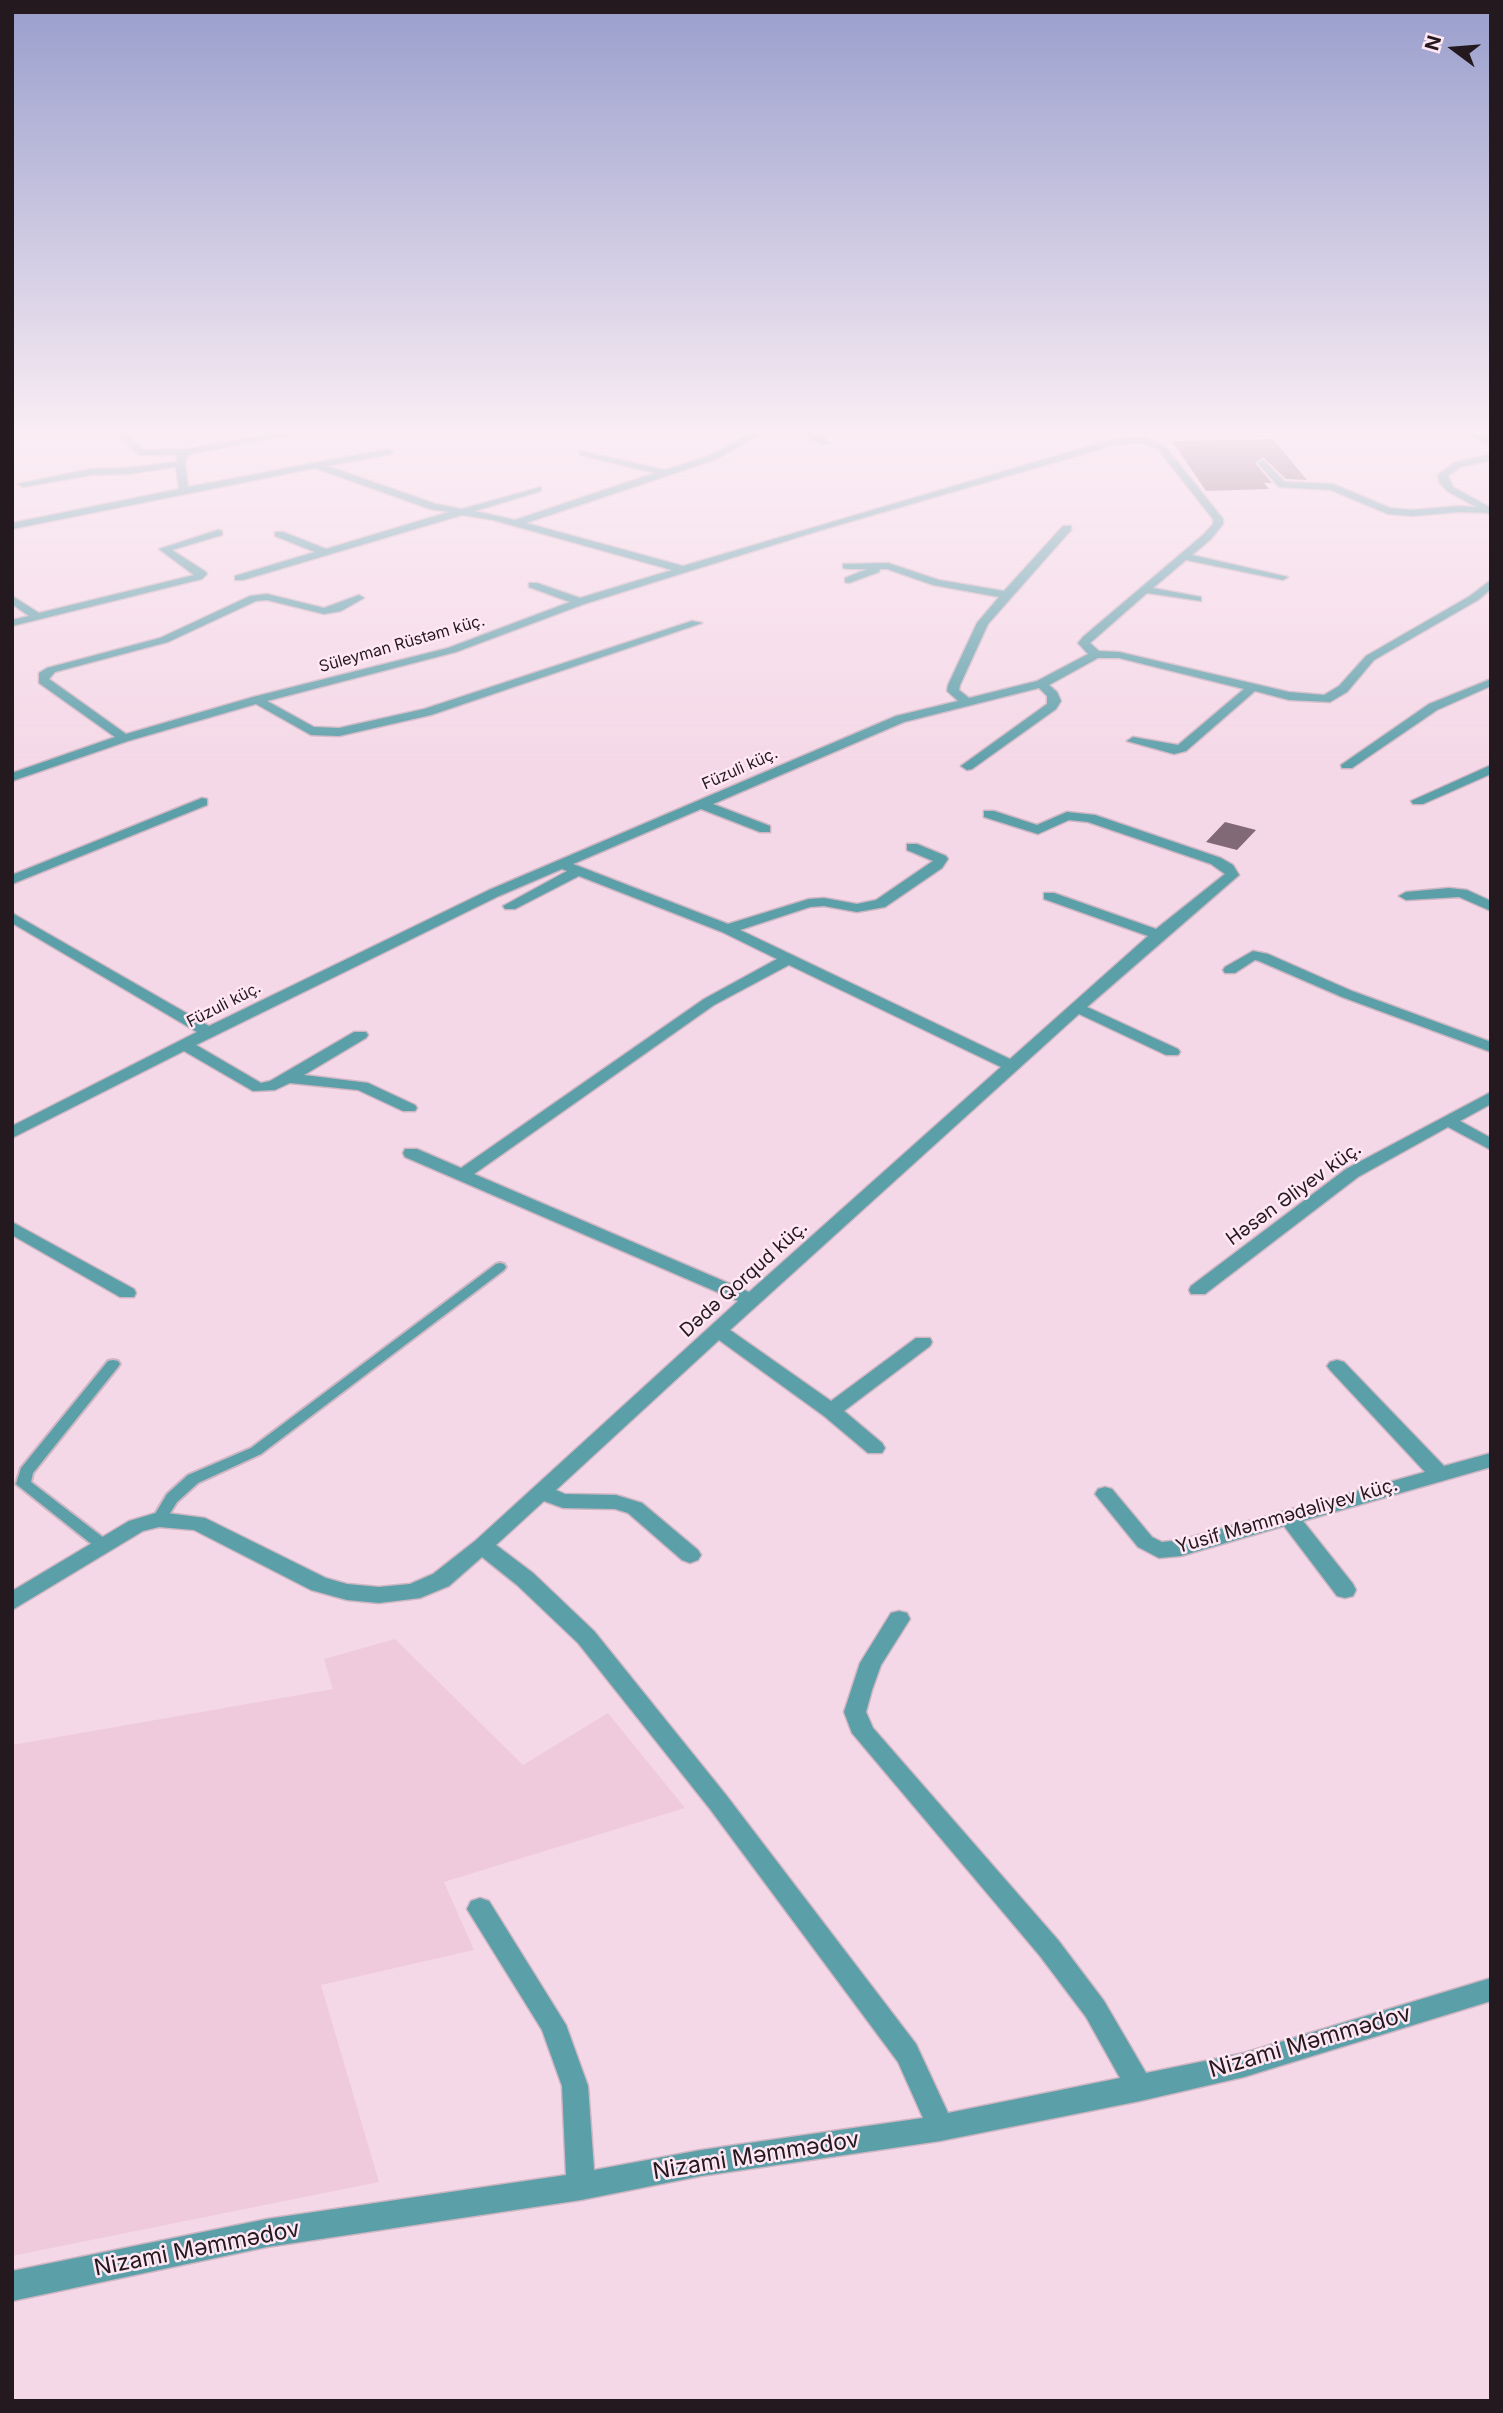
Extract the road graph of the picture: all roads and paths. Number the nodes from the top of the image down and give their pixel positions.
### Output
1 (172, 547) edge
2 (311, 547) edge
3 (344, 547) edge
4 (604, 547) edge
5 (758, 547) edge
6 (1050, 547) edge
7 (1195, 547) edge
8 (325, 552) junction
9 (1185, 556) junction
10 (847, 566) dead end
11 (888, 566) junction
12 (684, 570) junction
13 (1283, 577) dead end
14 (239, 578) dead end
15 (849, 580) dead end
16 (1491, 583) edge
17 (533, 585) dead end
18 (1146, 590) junction
19 (1006, 595) junction
20 (359, 598) dead end
21 (12, 599) edge
22 (1197, 599) dead end
23 (580, 602) junction
24 (38, 617) junction
25 (12, 623) edge
26 (696, 623) dead end
27 (1096, 654) junction
28 (1491, 682) edge
29 (1041, 684) junction
30 (1253, 687) junction
31 (257, 700) junction
32 (965, 701) junction
33 (124, 738) junction
34 (1133, 741) dead end
35 (1347, 765) dead end
36 (967, 766) dead end
37 (1491, 769) edge
38 (12, 777) edge
39 (1418, 801) dead end
40 (202, 802) dead end
41 (704, 805) junction
42 (989, 814) dead end
43 (765, 829) dead end
44 (912, 847) dead end
45 (561, 864) junction
46 (576, 872) junction
47 (12, 880) edge
48 (1049, 896) dead end
49 (1406, 896) dead end
50 (510, 906) dead end
51 (1491, 907) edge
52 (12, 917) edge
53 (20, 929) edge
54 (727, 929) junction
55 (1158, 935) junction
56 (790, 958) junction
57 (1230, 970) dead end
58 (1077, 1008) junction
59 (209, 1033) junction
60 (360, 1035) dead end
61 (185, 1045) junction
62 (1491, 1046) edge
63 (1172, 1052) dead end
64 (1013, 1067) junction
65 (289, 1078) junction
66 (1491, 1097) edge
67 (409, 1108) dead end
68 (1450, 1122) junction
69 (12, 1133) edge
70 (1491, 1145) edge
71 (411, 1153) dead end
72 (461, 1175) junction
73 (12, 1227) edge
74 (500, 1268) dead end
75 (1198, 1290) dead end
76 (127, 1293) dead end
77 (751, 1300) junction
78 (718, 1330) junction
79 (923, 1342) dead end
80 (113, 1364) dead end
81 (1337, 1366) dead end
82 (831, 1411) junction
83 (875, 1448) dead end
84 (1491, 1460) edge
85 (1438, 1473) junction
86 (542, 1493) junction
87 (1105, 1494) dead end
88 (1289, 1518) junction
89 (159, 1519) junction
90 (104, 1546) junction
91 (482, 1546) junction
92 (690, 1555) dead end
93 (1345, 1590) dead end
94 (12, 1602) edge
95 (899, 1619) dead end
96 (480, 1909) dead end
97 (1491, 1989) edge
98 (1140, 2088) junction
99 (940, 2128) junction
100 (581, 2186) junction
101 (12, 2286) edge

1 - 24 street
2 - 8 street
3 - 8 street
4 - 12 street
5 - 12 street, Süleyman Rüstəm küç.
6 - 19 street
7 - 9 street, Süleyman Rüstəm küç.
8 - 14 street
9 - 13 street
9 - 18 street, Süleyman Rüstəm küç.
10 - 11 street
11 - 15 street
11 - 19 street
12 - 23 street, Süleyman Rüstəm küç.
16 - 30 street
17 - 23 street
18 - 22 street
18 - 27 street, Süleyman Rüstəm küç.
19 - 32 street
20 - 33 street
21 - 24 street
23 - 31 street, Süleyman Rüstəm küç.
24 - 25 street
26 - 31 street
27 - 29 street, Füzuli küç.
27 - 30 street
28 - 35 street
29 - 32 street, Füzuli küç.
29 - 36 street
30 - 34 street
31 - 33 street, Süleyman Rüstəm küç.
32 - 41 street, Füzuli küç.
33 - 38 street, Süleyman Rüstəm küç.
37 - 39 street
40 - 47 street
41 - 43 street
41 - 45 street, Füzuli küç.
42 - 55 street, Dədə Qorqud küç.
44 - 54 street
45 - 46 street
45 - 59 street, Füzuli küç.
46 - 50 street
46 - 54 street
48 - 55 street
49 - 51 street
52 - 53 street
53 - 59 street
54 - 56 street
55 - 58 street, Dədə Qorqud küç.
56 - 64 street
56 - 72 street
57 - 62 street
58 - 63 street
58 - 64 street, Dədə Qorqud küç.
59 - 61 street, Füzuli küç.
60 - 65 street
61 - 65 street
61 - 69 street, Füzuli küç.
64 - 77 street, Dədə Qorqud küç.
65 - 67 street
66 - 68 street, Həsən Əliyev küç.
68 - 70 street
68 - 75 street, Həsən Əliyev küç.
71 - 72 street
72 - 77 street
73 - 76 street
74 - 89 lane
77 - 78 street, Dədə Qorqud küç.
78 - 82 street
78 - 86 street, Dədə Qorqud küç.
79 - 82 street
80 - 90 lane
81 - 85 street
82 - 83 street
84 - 85 street, Yusif Məmmədəliyev küç.
85 - 88 street, Yusif Məmmədəliyev küç.
86 - 91 street, Dədə Qorqud küç.
86 - 92 street
87 - 88 street, Yusif Məmmədəliyev küç.
88 - 93 street
89 - 90 street, Dədə Qorqud küç.
89 - 91 street, Dədə Qorqud küç.
90 - 94 street, Dədə Qorqud küç.
91 - 99 street
95 - 98 street
96 - 100 street
97 - 98 street, Nizami Məmmədov
98 - 99 street, Nizami Məmmədov
99 - 100 street, Nizami Məmmədov
100 - 101 street, Nizami Məmmədov

